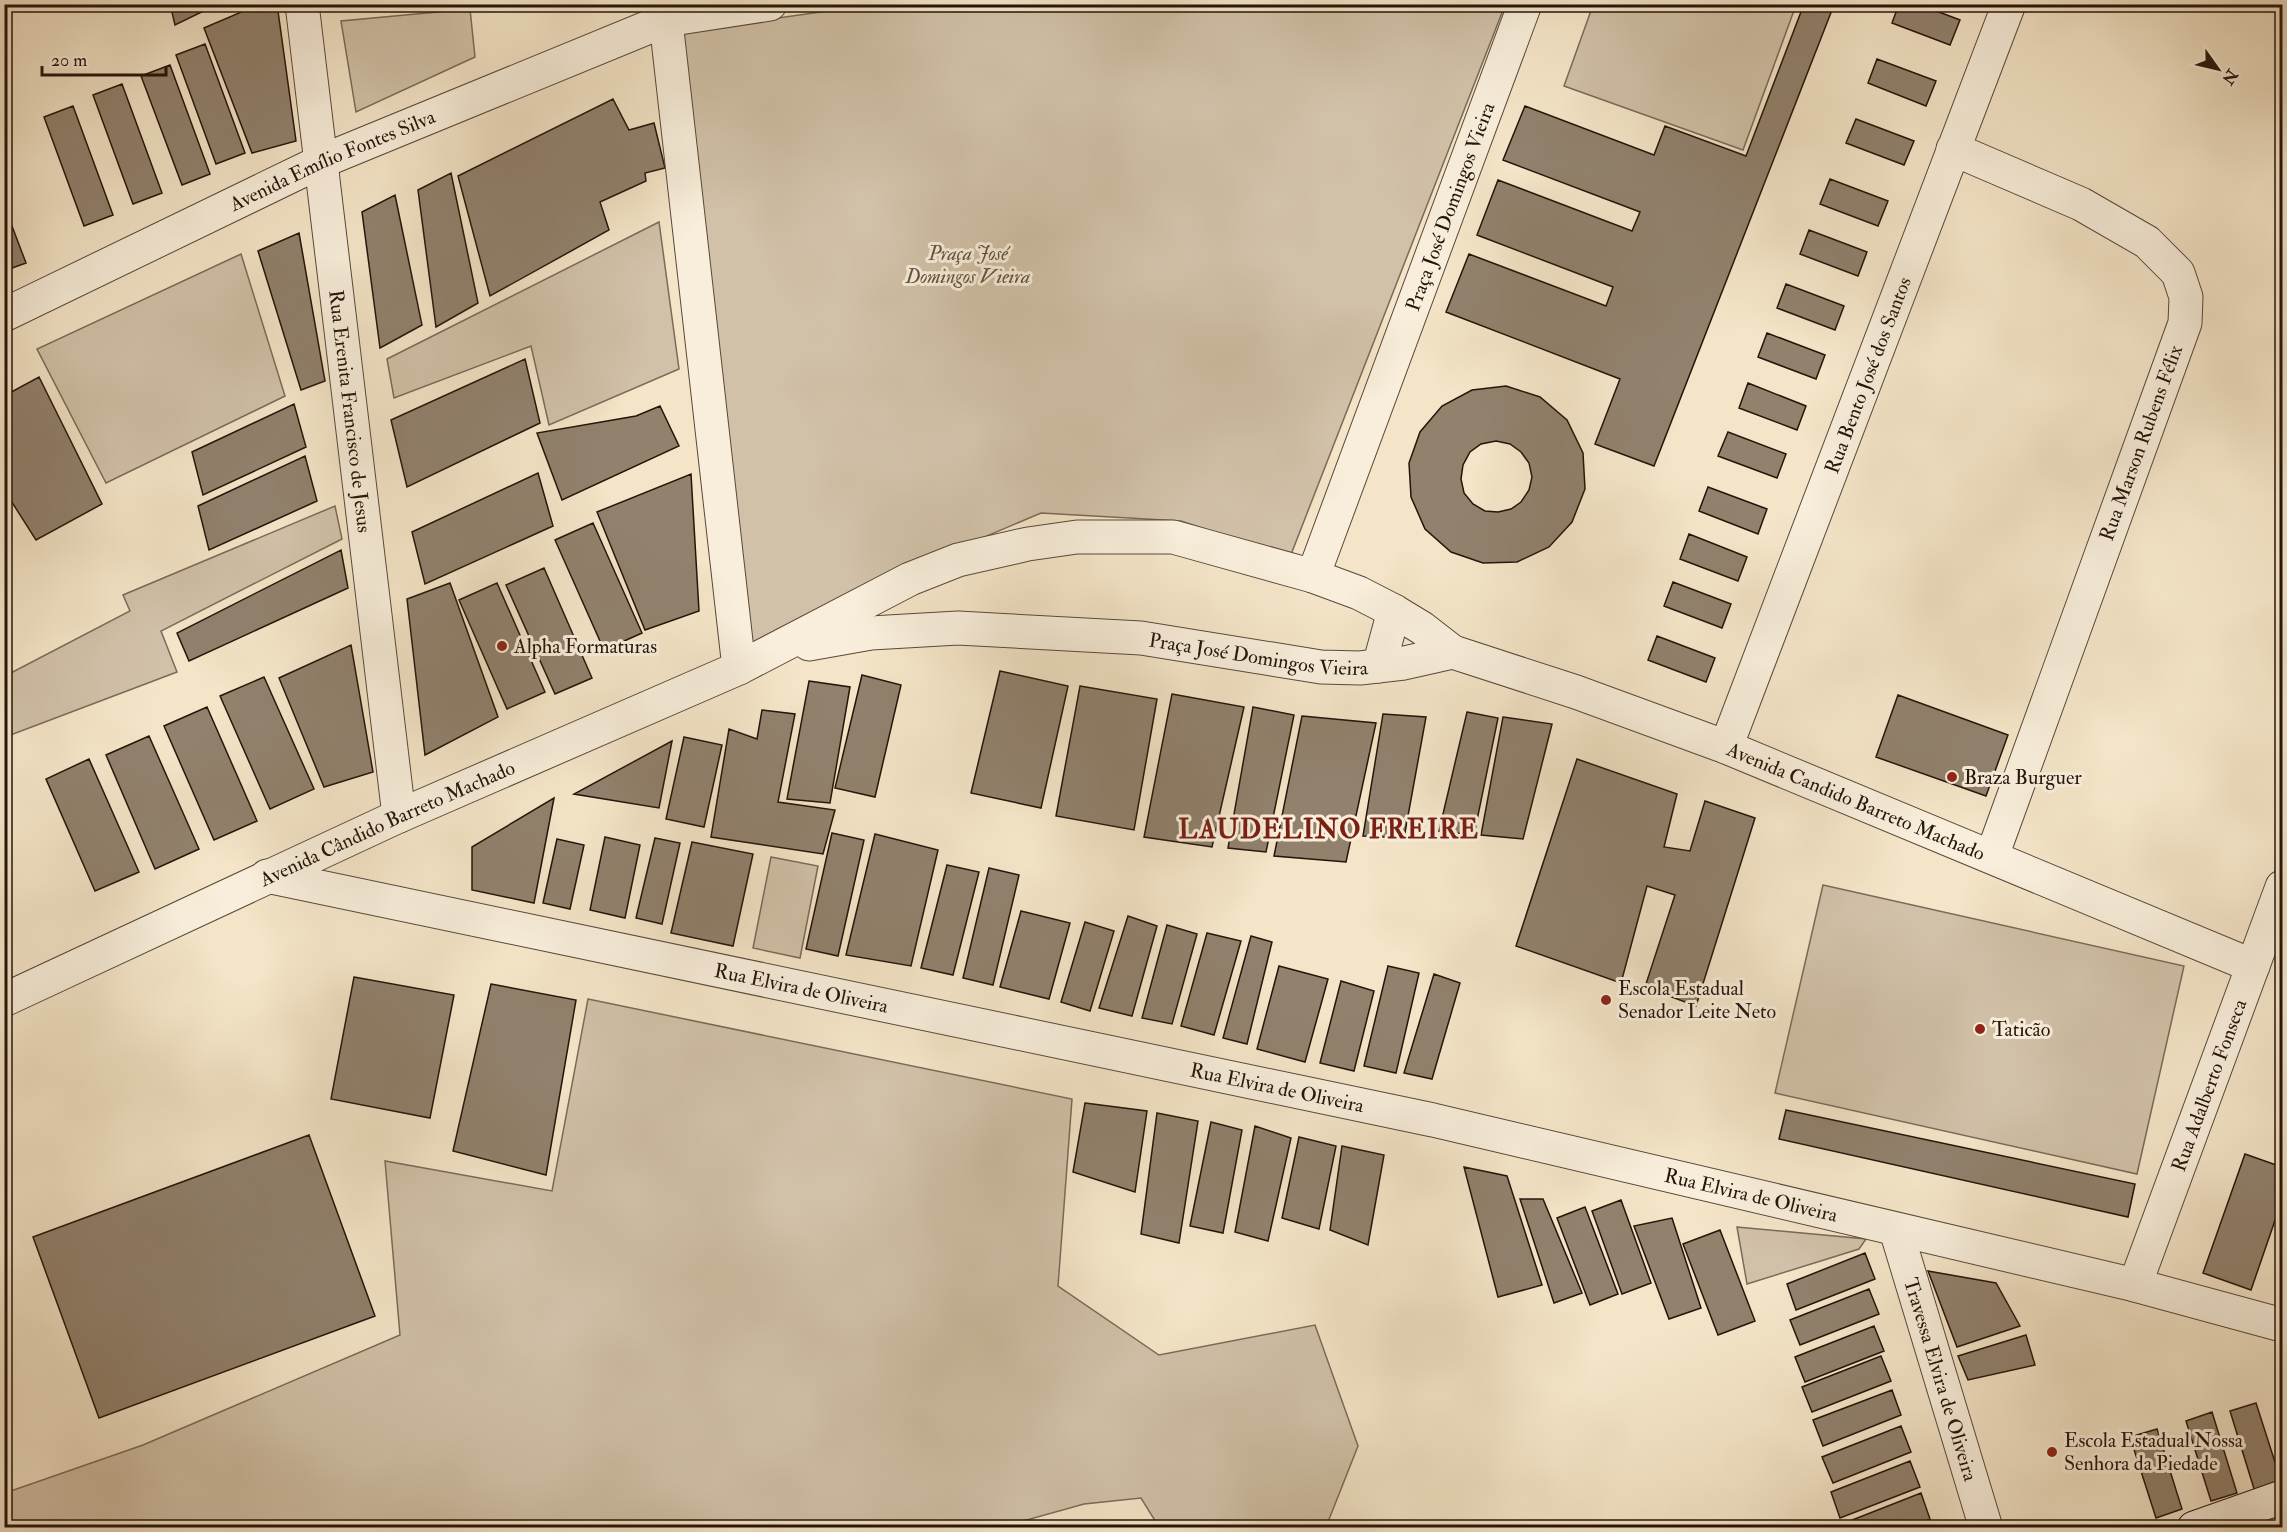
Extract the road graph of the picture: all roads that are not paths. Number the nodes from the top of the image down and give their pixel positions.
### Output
1 (302, 4) edge
2 (770, 4) edge
3 (1525, 4) edge
4 (2009, 4) edge
5 (665, 12) edge
6 (1953, 149) junction
7 (321, 162) junction
8 (4, 315) edge
9 (1313, 576) junction
10 (1394, 611) junction
11 (772, 651) junction
12 (1453, 652) junction
13 (1379, 666) junction
14 (738, 668) junction
15 (1726, 747) junction
16 (399, 816) junction
17 (1992, 856) junction
18 (267, 876) junction
19 (2283, 887) edge
20 (2253, 966) junction
21 (4, 1000) edge
22 (1896, 1230) junction
23 (2135, 1285) junction
24 (2283, 1325) edge
25 (2283, 1497) edge
26 (1986, 1527) edge
27 (2194, 1527) edge

1 - 7 street, Rua Erenita Francisco de Jesus
2 - 5 street
3 - 9 street, Praça José Domingos Vieira
4 - 6 street, Rua Bento José dos Santos
5 - 7 street, Avenida Emílio Fontes Silva
5 - 14 street
6 - 15 street, Rua Bento José dos Santos
6 - 17 street, Rua Marson Rubens Félix
7 - 8 street, Avenida Emílio Fontes Silva
7 - 16 street, Rua Erenita Francisco de Jesus
9 - 10 street
9 - 11 street
10 - 12 street
10 - 13 street, Praça José Domingos Vieira
11 - 13 street, Praça José Domingos Vieira
11 - 14 street, Avenida Cândido Barreto Machado
12 - 13 street, Praça José Domingos Vieira
12 - 15 street, Avenida Candido Barreto Machado
14 - 16 street, Avenida Cândido Barreto Machado
15 - 17 street, Avenida Candido Barreto Machado
16 - 18 street, Avenida Cândido Barreto Machado
17 - 20 street, Avenida Candido Barreto Machado
18 - 21 street, Avenida Cândido Barreto Machado
18 - 22 street, Rua Elvira de Oliveira
19 - 20 street, Rua Adalberto Fonseca
20 - 23 street, Rua Adalberto Fonseca
22 - 23 street, Rua Elvira de Oliveira
22 - 26 street, Travessa Elvira de Oliveira
23 - 24 street, Rua Elvira de Oliveira
25 - 27 street

